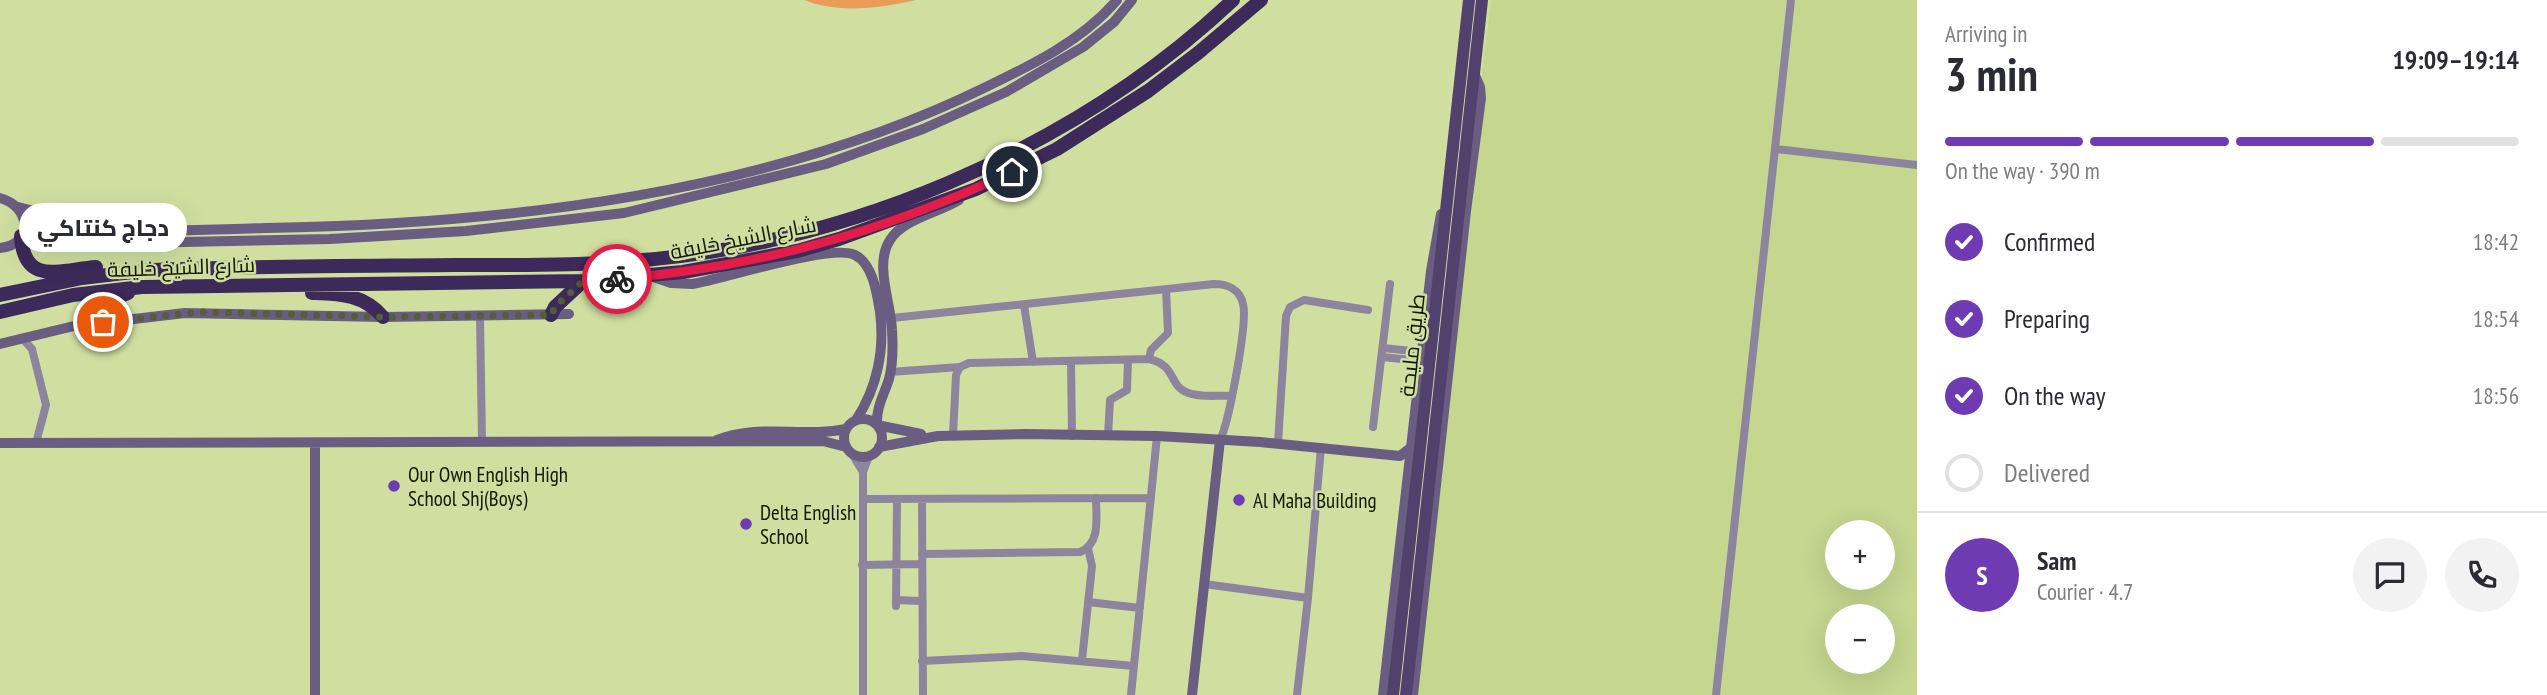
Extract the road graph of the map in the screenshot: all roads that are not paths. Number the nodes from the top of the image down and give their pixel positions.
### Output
1 (1117, 0) edge
2 (1132, 0) edge
3 (1233, 0) edge
4 (1261, 0) edge
5 (1469, 0) edge
6 (1482, 0) edge
7 (1791, 0) edge
8 (1775, 149) junction
9 (1917, 165) edge
10 (976, 189) junction
11 (0, 199) edge
12 (1447, 202) junction
13 (588, 203) junction
14 (18, 207) junction
15 (549, 223) junction
16 (354, 227) junction
17 (22, 235) junction
18 (330, 239) junction
19 (0, 248) edge
20 (149, 270) junction
21 (650, 276) junction
22 (583, 281) junction
23 (1390, 284) dead end
24 (280, 285) junction
25 (142, 287) junction
26 (1166, 289) junction
27 (0, 295) edge
28 (563, 299) junction
29 (1024, 305) junction
30 (1368, 310) dead end
31 (0, 312) edge
32 (569, 314) joint
33 (551, 315) junction
34 (480, 316) junction
35 (383, 317) junction
36 (892, 318) junction
37 (103, 322) junction
38 (22, 338) junction
39 (0, 344) edge
40 (1382, 353) junction
41 (1422, 357) junction
42 (1149, 359) junction
43 (1128, 360) junction
44 (1071, 361) junction
45 (1033, 362) junction
46 (960, 367) junction
47 (890, 372) junction
48 (1232, 396) junction
49 (856, 420) junction
50 (877, 425) junction
51 (1373, 427) dead end
52 (846, 429) junction
53 (953, 435) junction
54 (938, 436) junction
55 (1072, 436) junction
56 (1108, 436) junction
57 (1157, 436) junction
58 (1438, 438) junction
59 (1220, 440) junction
60 (482, 442) junction
61 (0, 443) edge
62 (36, 443) junction
63 (315, 443) junction
64 (711, 443) junction
65 (1278, 443) junction
66 (1413, 446) junction
67 (879, 447) junction
68 (1321, 447) junction
69 (849, 450) junction
70 (869, 456) junction
71 (1399, 456) junction
72 (1409, 469) junction
73 (863, 472) junction
74 (1151, 498) junction
75 (863, 499) junction
76 (897, 499) junction
77 (922, 499) junction
78 (1097, 499) junction
79 (1088, 548) junction
80 (1398, 556) junction
81 (922, 559) junction
82 (896, 564) junction
83 (862, 565) junction
84 (1406, 568) junction
85 (1204, 584) junction
86 (1308, 598) junction
87 (921, 601) junction
88 (1088, 602) junction
89 (1140, 608) junction
90 (1397, 657) junction
91 (1082, 660) junction
92 (922, 661) junction
93 (1134, 666) junction
94 (1386, 671) junction
95 (315, 695) edge
96 (863, 695) edge
97 (923, 695) edge
98 (1130, 695) edge
99 (1192, 695) edge
100 (1297, 695) edge
101 (1383, 695) edge
102 (1393, 695) edge
103 (1406, 695) edge
104 (1413, 695) edge
105 (1716, 695) edge

1 - 13 street
2 - 15 street
3 - 20 highway, شارع الشيخ خليفة
4 - 10 highway, شارع الشيخ خليفة
5 - 12 main road, طريق مليحة
6 - 58 main road, طريق مليحة
7 - 8 street
8 - 9 street
8 - 105 street
10 - 21 highway, شارع الشيخ خليفة
10 - 36 street
11 - 14 street
12 - 41 street
12 - 84 main road, طريق مليحة
13 - 15 street
13 - 16 street
14 - 16 street
14 - 17 street
15 - 18 street
16 - 18 street
17 - 18 street
17 - 19 street
17 - 20 highway
20 - 27 highway, شارع الشيخ خليفة
21 - 22 highway, شارع الشيخ خليفة
21 - 49 street
22 - 24 highway, شارع الشيخ خليفة
22 - 28 highway
23 - 40 street
24 - 25 highway, شارع الشيخ خليفة
24 - 35 highway
25 - 31 highway, شارع الشيخ خليفة
25 - 37 highway
26 - 29 street
26 - 42 street
26 - 48 street
28 - 32 highway
28 - 33 highway
29 - 36 street
29 - 45 street
30 - 65 street
32 - 33 street
33 - 34 street
34 - 35 street
34 - 60 street
35 - 37 street
36 - 47 street
37 - 38 street
38 - 39 street
38 - 62 street
40 - 41 street
40 - 51 street
41 - 66 street
42 - 43 street
42 - 48 street
43 - 44 street
43 - 56 street
44 - 45 street
44 - 55 street
45 - 46 street
46 - 47 street
46 - 53 street
47 - 50 street
48 - 59 street
49 - 50 street
49 - 52 street
50 - 54 street
50 - 67 street
52 - 64 street
52 - 69 street
53 - 54 street
53 - 55 street
54 - 67 street
55 - 56 street
56 - 57 street
57 - 59 street
57 - 74 street
58 - 103 main road, طريق مليحة
58 - 104 street
59 - 65 street
59 - 85 street
60 - 63 street
60 - 64 street
61 - 62 street
62 - 63 street
63 - 95 street
64 - 69 street
65 - 68 street
66 - 71 street
66 - 72 street
67 - 70 street
68 - 71 street
68 - 86 street
69 - 70 street
69 - 73 street
70 - 73 street
71 - 72 street
72 - 80 street
73 - 75 street
74 - 78 street
74 - 89 street
75 - 76 street
75 - 83 street
76 - 77 street
76 - 82 street
77 - 78 street
77 - 81 street
78 - 79 street
79 - 81 street
79 - 88 street
80 - 84 main road
80 - 94 street
81 - 82 street
81 - 87 street
82 - 83 street
82 - 87 street
83 - 96 street
84 - 90 main road, طريق مليحة
85 - 86 street
85 - 99 street
86 - 100 street
87 - 92 street
88 - 89 street
88 - 91 street
89 - 93 street
90 - 94 main road
90 - 102 main road, طريق مليحة
91 - 92 street
91 - 93 street
92 - 97 street
93 - 98 street
94 - 101 street

